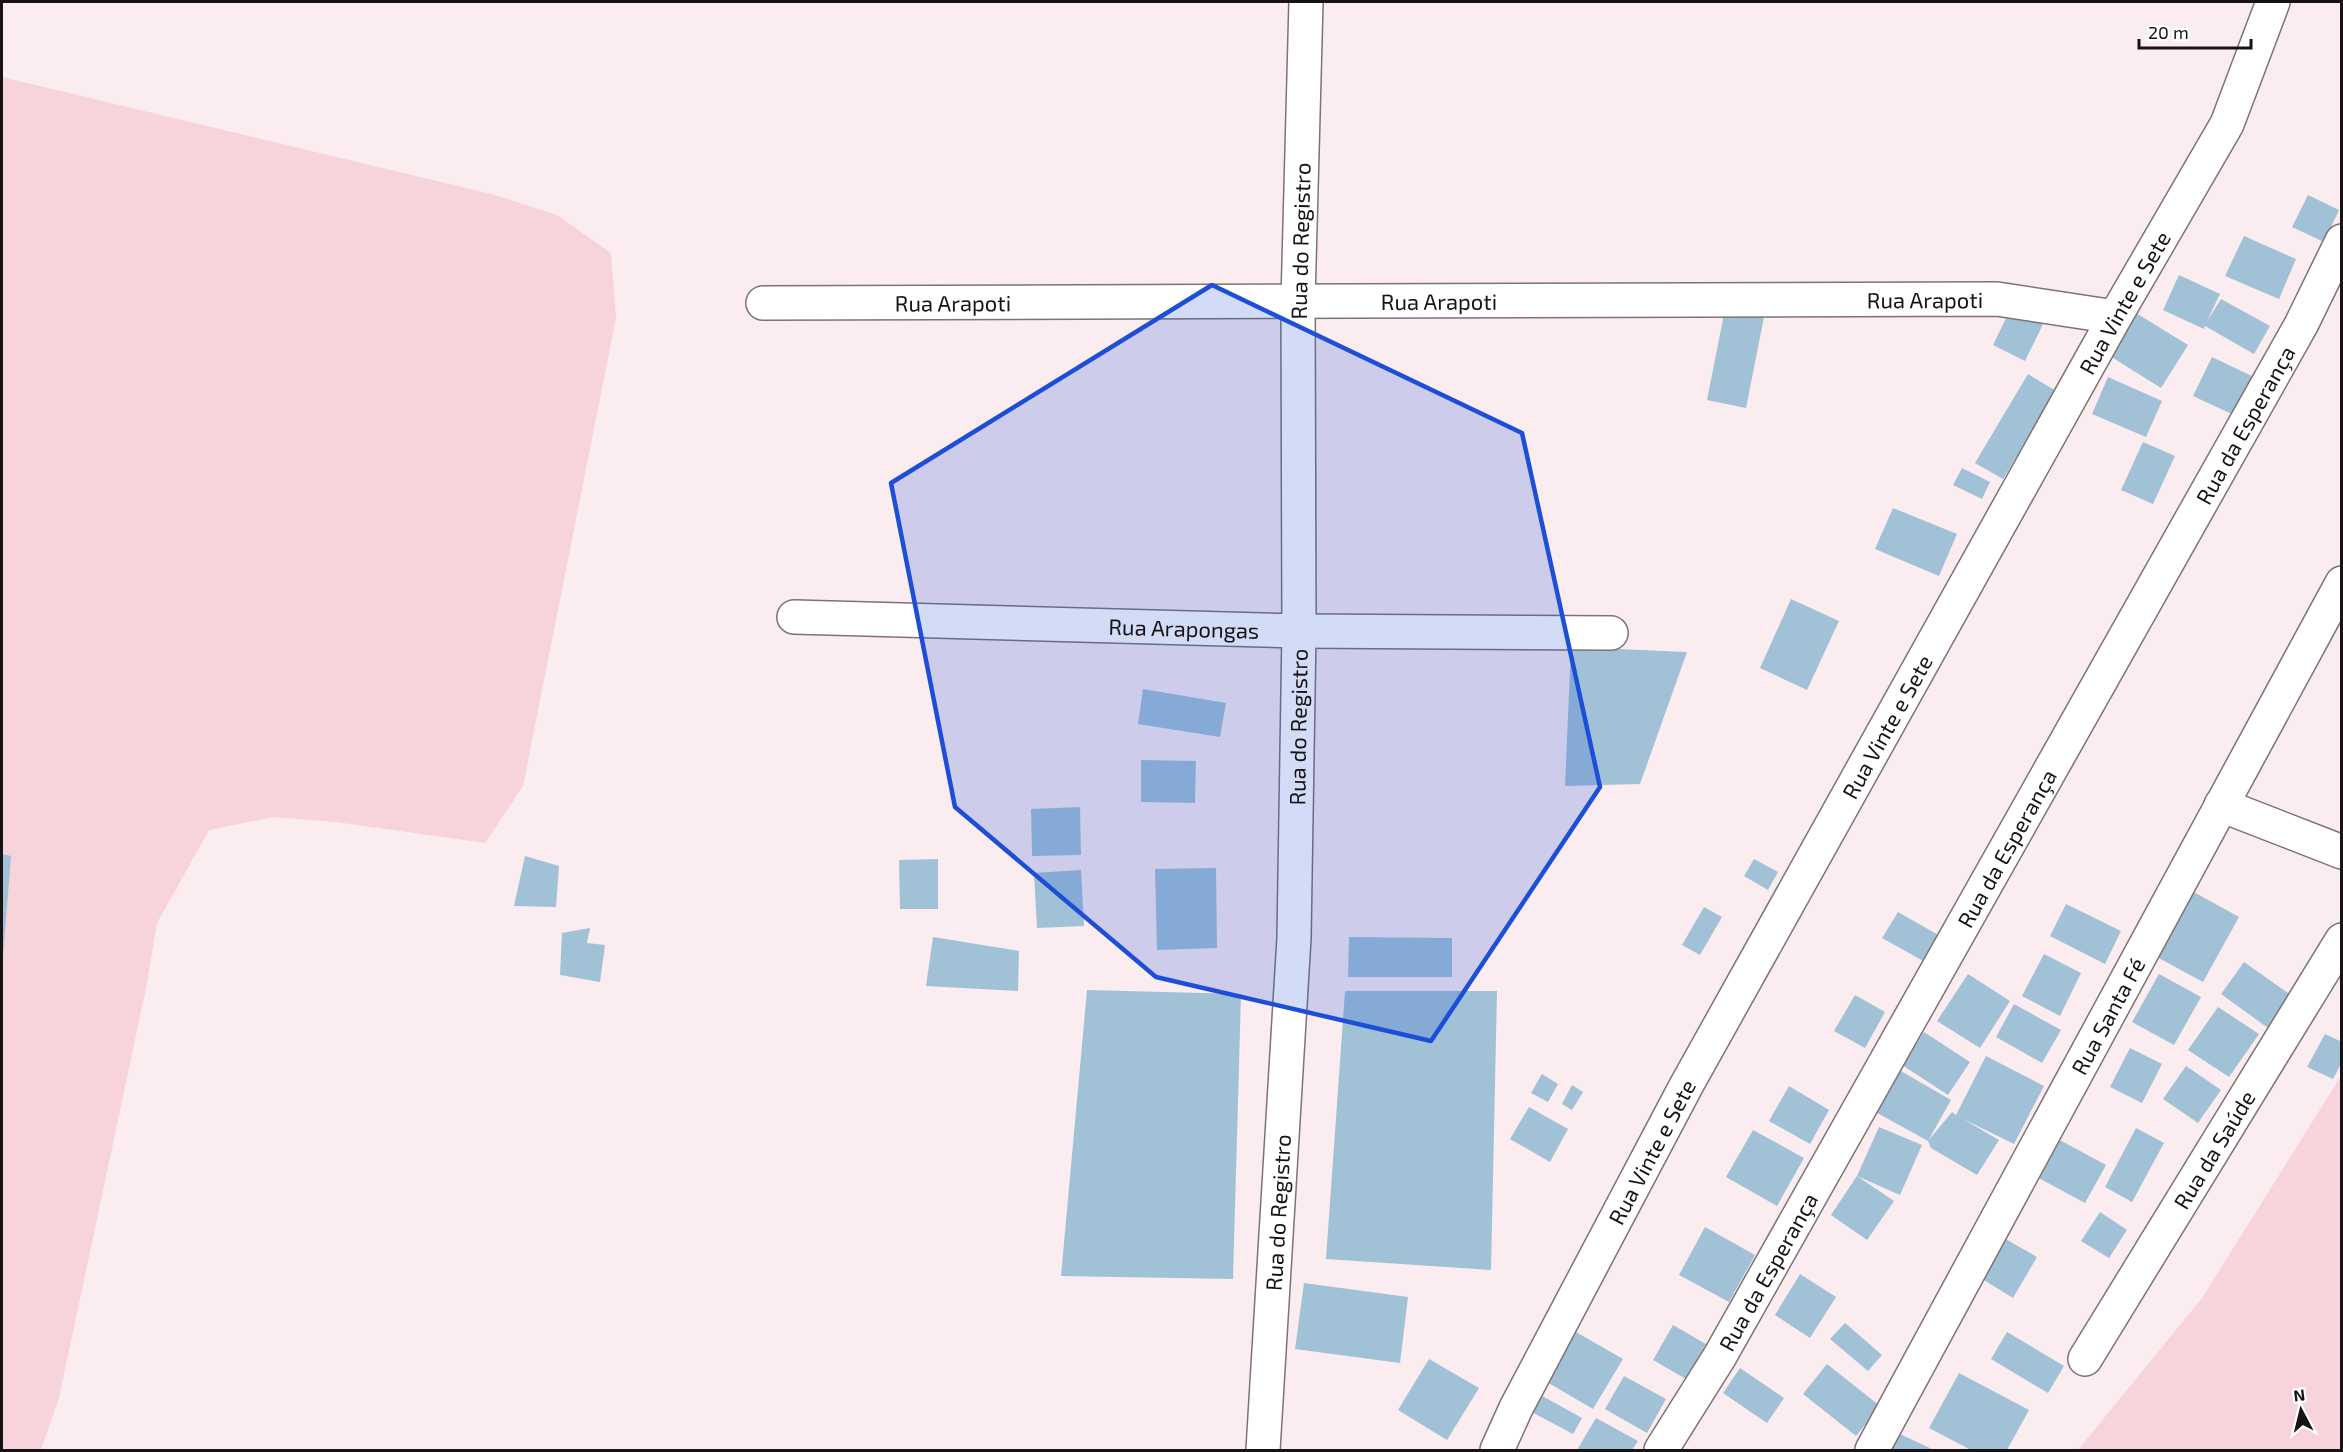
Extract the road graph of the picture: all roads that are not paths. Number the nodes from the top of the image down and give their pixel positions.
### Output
1 (1306, 2) edge
2 (2273, 2) edge
3 (2342, 241) edge
4 (1298, 301) junction
5 (763, 303) dead end
6 (2115, 317) junction
7 (2342, 583) edge
8 (794, 618) dead end
9 (1299, 631) junction
10 (1611, 633) dead end
11 (2221, 805) junction
12 (2342, 852) edge
13 (2342, 940) edge
14 (2085, 1359) dead end
15 (1263, 1450) edge
16 (1497, 1450) edge
17 (1661, 1450) edge
18 (1872, 1450) edge

1 - 4 street, Rua do Registro
2 - 6 street, Rua Vinte e Sete
3 - 17 street, Rua da Esperança
4 - 5 street, Rua Arapoti
4 - 6 street, Rua Arapoti
4 - 9 street, Rua do Registro
6 - 16 street, Rua Vinte e Sete
7 - 11 street, Rua Santa Fé
8 - 9 street, Rua Arapongas
9 - 10 street, Rua Arapongas
9 - 15 street, Rua do Registro
11 - 12 street
11 - 18 street, Rua Santa Fé
13 - 14 street, Rua da Saúde

